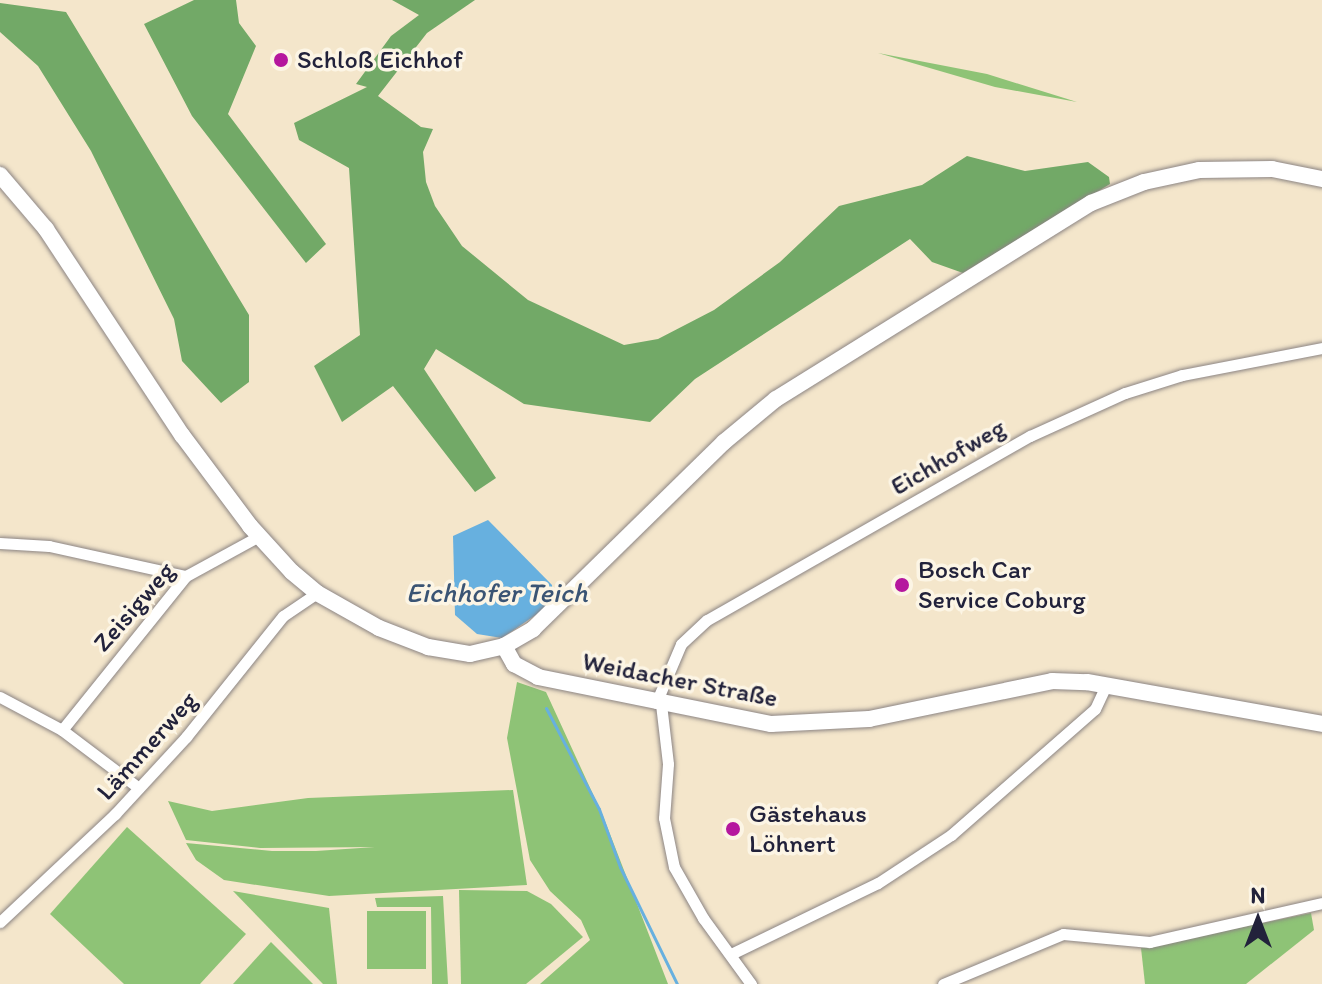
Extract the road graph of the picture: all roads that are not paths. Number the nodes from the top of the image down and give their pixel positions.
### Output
1 (0, 175) edge
2 (1322, 179) edge
3 (1322, 348) edge
4 (259, 536) junction
5 (0, 543) edge
6 (186, 576) junction
7 (317, 593) junction
8 (504, 646) junction
9 (1106, 685) junction
10 (0, 697) edge
11 (658, 704) junction
12 (1322, 724) edge
13 (62, 730) junction
14 (139, 788) junction
15 (1322, 903) edge
16 (3, 913) edge
17 (731, 954) junction
18 (751, 984) edge
19 (943, 984) edge

1 - 4 main road
2 - 8 main road
3 - 11 street, Eichhofweg
4 - 6 street, Zeisigweg
4 - 7 main road
5 - 6 street
6 - 13 street, Zeisigweg
7 - 8 main road
7 - 14 street, Lämmerweg
8 - 11 main road, Weidacher Straße
9 - 11 main road, Weidacher Straße
9 - 12 main road, Weidacher Straße
9 - 17 street
10 - 13 street
11 - 17 street
13 - 14 street
14 - 16 street, Lämmerweg
15 - 19 street
17 - 18 street

